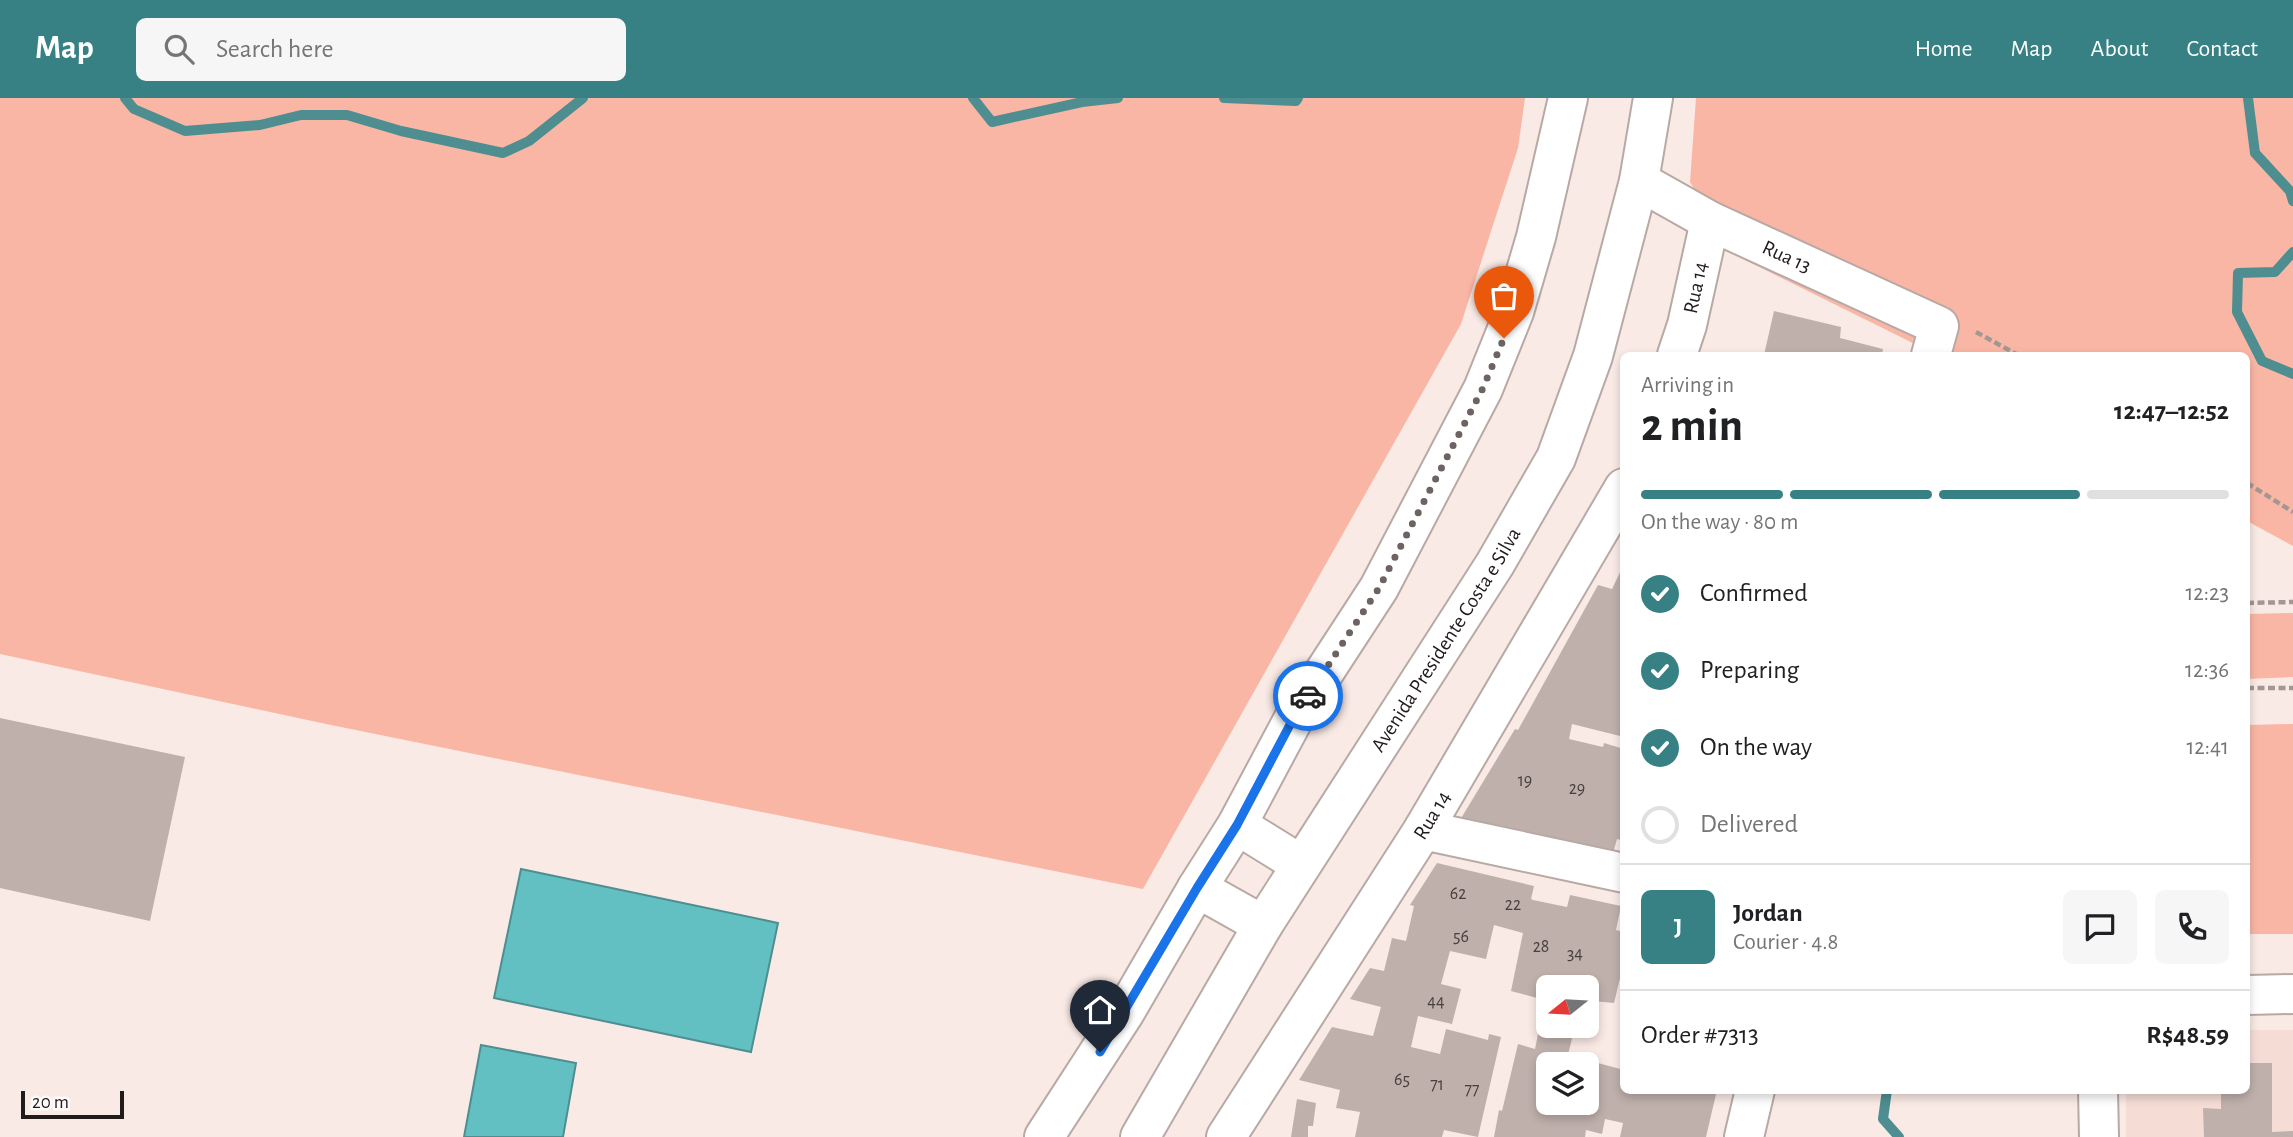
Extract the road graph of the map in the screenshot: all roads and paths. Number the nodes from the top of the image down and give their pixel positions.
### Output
1 (1568, 98) edge
2 (1653, 98) edge
3 (1639, 181) junction
4 (1710, 220) junction
5 (1935, 341) edge
6 (1678, 352) edge
7 (2013, 352) edge
8 (2250, 485) edge
9 (1620, 495) edge
10 (2293, 512) edge
11 (2293, 602) edge
12 (2250, 603) edge
13 (2250, 688) edge
14 (2293, 688) edge
15 (1237, 825) junction
16 (1423, 830) junction
17 (1300, 864) junction
18 (1620, 872) edge
19 (1197, 888) junction
20 (1263, 925) junction
21 (2250, 995) edge
22 (2293, 995) edge
23 (1754, 1094) edge
24 (2098, 1094) edge
25 (1044, 1137) edge
26 (1140, 1137) edge
27 (1226, 1137) edge
28 (1744, 1137) edge
29 (2099, 1137) edge

1 - 15 main road
2 - 3 main road, Avenida Presidente Costa e Silva
3 - 4 main road, Rua 13
3 - 17 main road, Avenida Presidente Costa e Silva
4 - 5 main road, Rua 13
4 - 6 main road, Rua 14
5 - 7 path
8 - 10 path
9 - 16 main road, Rua 14
11 - 12 path
13 - 14 path
15 - 17 main road
15 - 19 main road
16 - 18 main road
16 - 27 main road, Rua 14
17 - 20 main road, Avenida Presidente Costa e Silva
19 - 20 main road
19 - 25 main road
20 - 26 main road, Avenida Presidente Costa e Silva
21 - 22 main road
23 - 28 main road
24 - 29 main road

